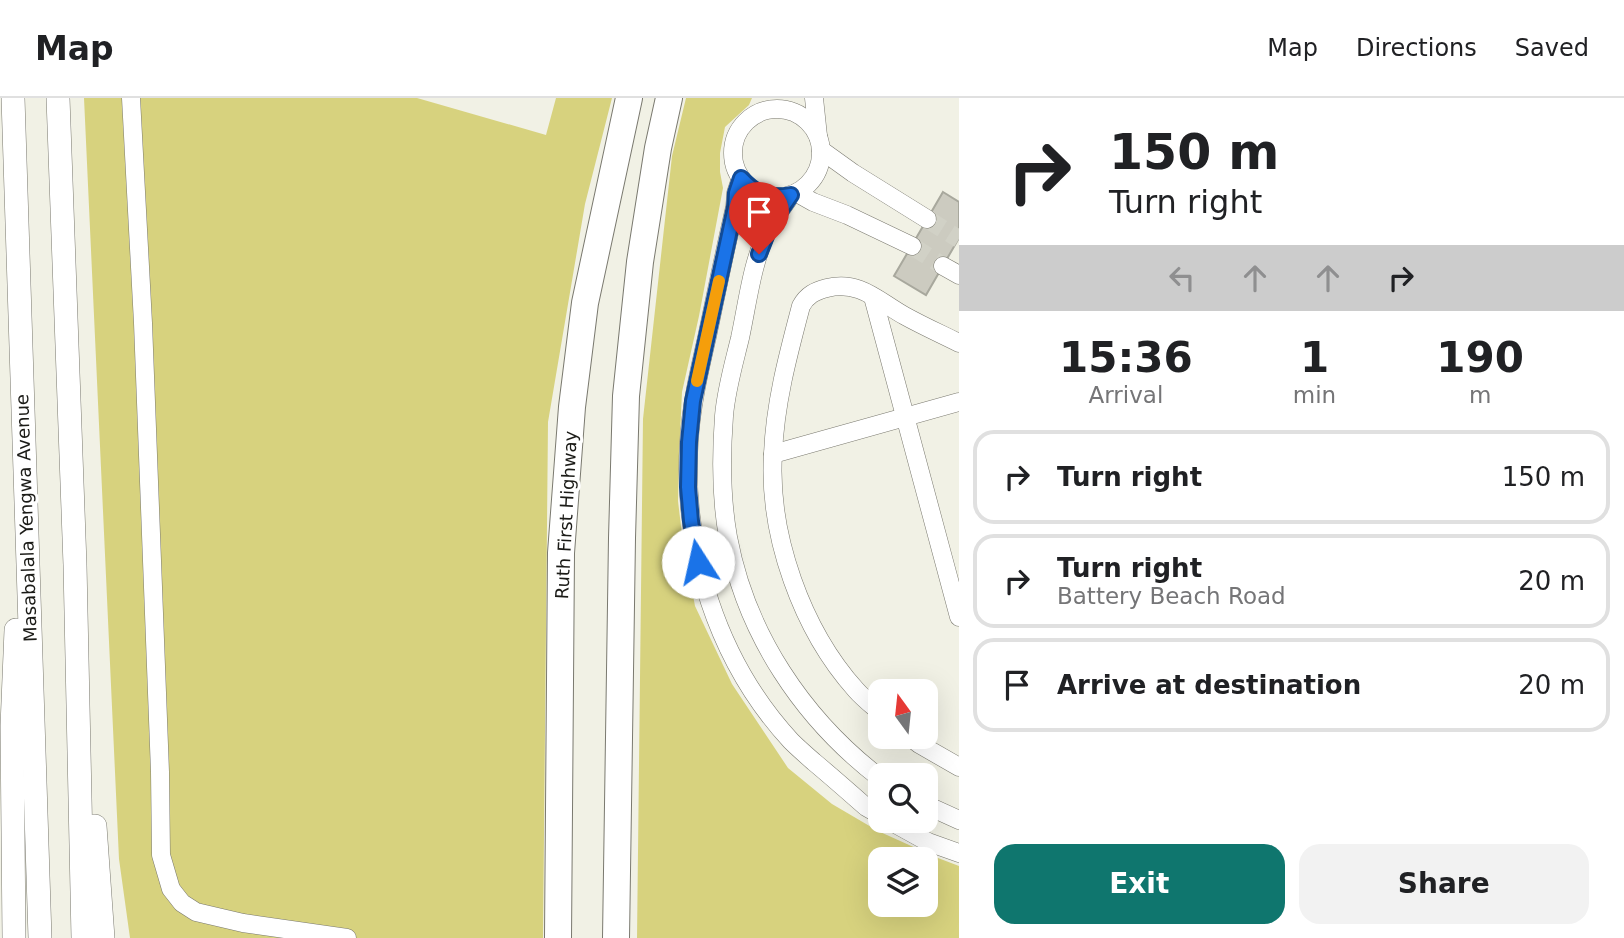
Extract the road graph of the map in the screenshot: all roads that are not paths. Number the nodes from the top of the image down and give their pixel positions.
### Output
1 (12, 98) edge
2 (58, 98) edge
3 (131, 98) edge
4 (629, 98) edge
5 (669, 98) edge
6 (763, 98) edge
7 (814, 98) edge
8 (751, 118) junction
9 (820, 145) junction
10 (741, 178) junction
11 (794, 194) junction
12 (927, 219) tunnel mouth
13 (912, 246) tunnel mouth
14 (943, 266) tunnel mouth
15 (959, 275) edge
16 (873, 297) junction
17 (959, 343) edge
18 (959, 402) edge
19 (905, 417) junction
20 (23, 439) junction
21 (773, 454) junction
22 (75, 565) junction
23 (959, 617) edge
24 (868, 702) edge
25 (928, 749) edge
26 (959, 767) edge
27 (868, 768) edge
28 (868, 808) edge
29 (938, 810) edge
30 (959, 820) edge
31 (912, 833) edge
32 (959, 853) edge
33 (15, 938) edge
34 (40, 938) edge
35 (83, 938) edge
36 (103, 938) edge
37 (347, 938) edge
38 (558, 938) edge
39 (616, 938) edge

1 - 20 main road, Masabalala Yengwa Avenue
2 - 22 main road
3 - 37 street
4 - 38 highway, Ruth First Highway
5 - 39 highway
6 - 8 street
7 - 9 street
8 - 9 street
8 - 10 street
9 - 11 street
9 - 12 street
10 - 11 street
10 - 28 street
11 - 13 street
11 - 27 street
14 - 15 street
16 - 17 street
16 - 19 street
16 - 21 street
18 - 19 street
19 - 21 street
19 - 23 street
20 - 33 main road
20 - 34 main road, Masabalala Yengwa Avenue
21 - 24 street
22 - 35 main road
22 - 36 main road
25 - 26 street
29 - 30 street
31 - 32 street

